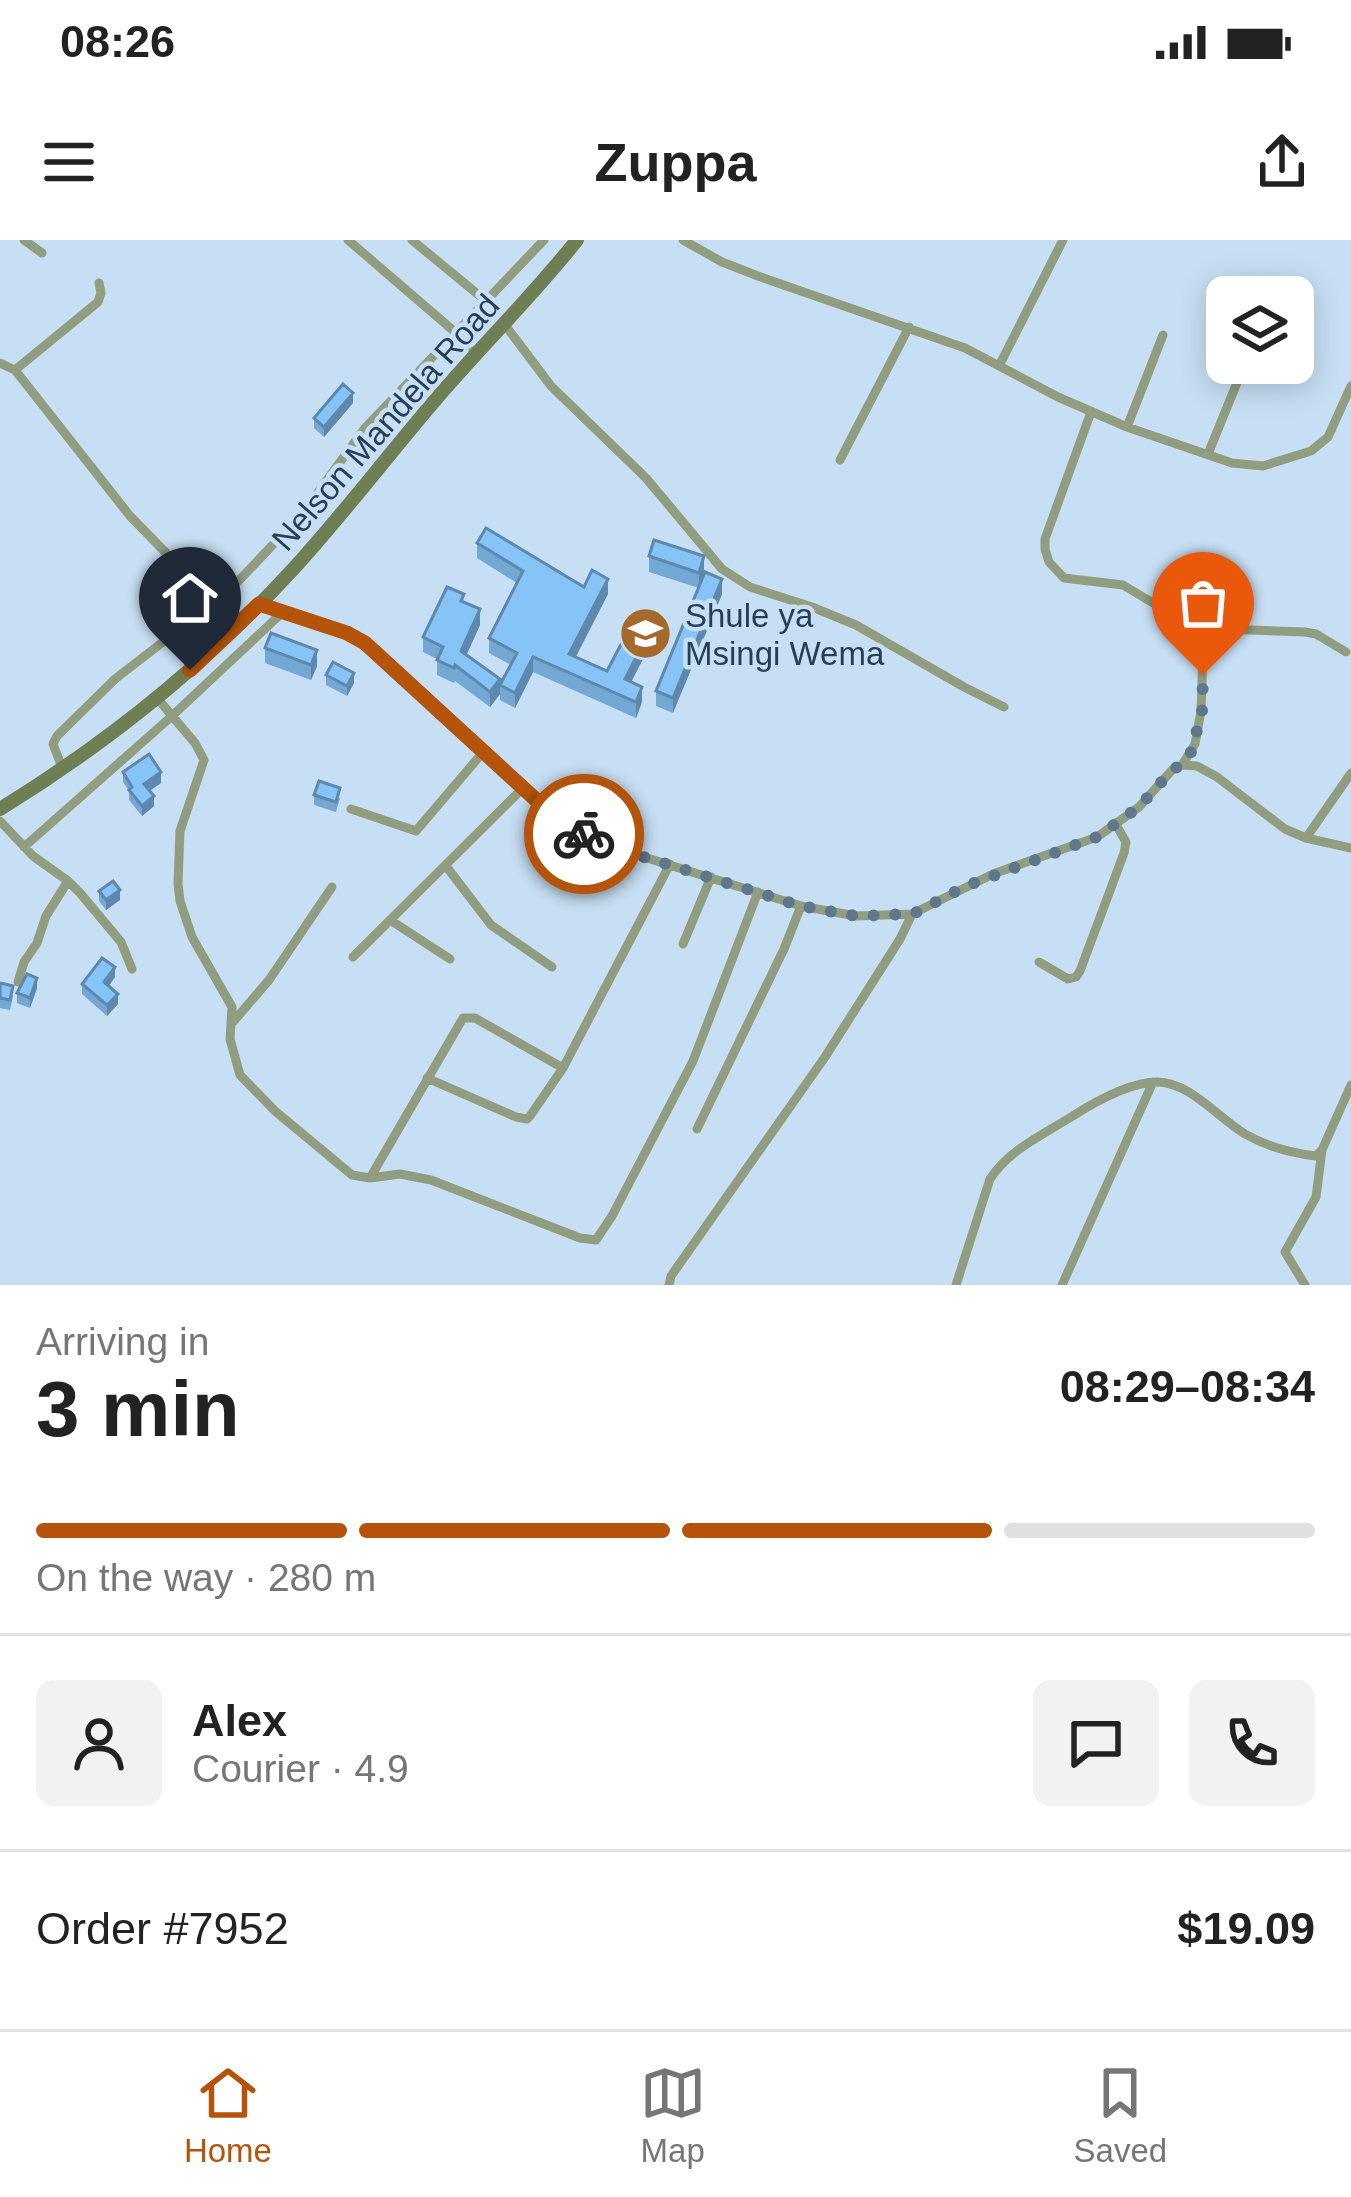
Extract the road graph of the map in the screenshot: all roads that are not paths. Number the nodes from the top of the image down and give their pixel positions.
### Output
1 (24, 240) edge
2 (348, 240) edge
3 (412, 240) edge
4 (544, 240) edge
5 (577, 240) edge
6 (683, 240) edge
7 (1063, 240) edge
8 (42, 253) dead end
9 (99, 283) dead end
10 (486, 301) junction
11 (505, 326) junction
12 (909, 327) junction
13 (455, 332) junction
14 (1163, 335) dead end
15 (476, 355) junction
16 (0, 362) edge
17 (1000, 364) junction
18 (15, 370) junction
19 (1236, 384) edge
20 (1351, 386) edge
21 (1091, 412) junction
22 (1126, 427) junction
23 (1208, 454) junction
24 (840, 460) dead end
25 (216, 604) junction
26 (259, 604) junction
27 (284, 611) junction
28 (1192, 628) junction
29 (1346, 652) dead end
30 (157, 698) junction
31 (1004, 707) dead end
32 (172, 716) junction
33 (484, 751) junction
34 (1182, 765) junction
35 (63, 770) junction
36 (1351, 773) edge
37 (524, 787) junction
38 (0, 809) edge
39 (351, 809) dead end
40 (0, 821) edge
41 (1115, 824) junction
42 (1306, 838) junction
43 (24, 847) junction
44 (1351, 848) edge
45 (670, 864) junction
46 (446, 866) junction
47 (711, 877) junction
48 (68, 881) junction
49 (332, 887) dead end
50 (758, 892) junction
51 (801, 906) junction
52 (913, 914) junction
53 (390, 920) junction
54 (683, 944) dead end
55 (353, 957) dead end
56 (450, 959) dead end
57 (1039, 962) dead end
58 (552, 967) dead end
59 (132, 969) dead end
60 (17, 982) edge
61 (232, 1022) junction
62 (563, 1068) junction
63 (427, 1078) junction
64 (1153, 1082) junction
65 (1350, 1091) edge
66 (697, 1130) dead end
67 (1322, 1150) junction
68 (370, 1178) junction
69 (669, 1285) edge
70 (956, 1285) edge
71 (1062, 1285) edge
72 (1305, 1285) edge

1 - 8 street
2 - 13 street
3 - 10 street
4 - 10 street
5 - 11 main road, Nelson Mandela Road
6 - 12 street
7 - 17 street
9 - 18 street
10 - 13 street
11 - 15 main road, Nelson Mandela Road
11 - 31 street
12 - 17 street
12 - 24 street
13 - 15 street
13 - 25 street
14 - 22 street
15 - 26 main road, Nelson Mandela Road
16 - 18 street
17 - 21 street
18 - 25 street
19 - 23 street
20 - 23 street
21 - 22 street
21 - 28 street
22 - 23 street
25 - 35 street
26 - 27 street
26 - 30 main road, Nelson Mandela Road
27 - 32 street
27 - 33 street
28 - 29 street
28 - 34 street
30 - 32 street
30 - 35 main road, Nelson Mandela Road
32 - 43 street
32 - 61 street
33 - 37 street
33 - 39 street
34 - 41 street
34 - 42 street
35 - 38 main road, Nelson Mandela Road
36 - 42 street
37 - 45 street
37 - 46 street
40 - 43 street
41 - 52 street
41 - 57 street
42 - 44 street
43 - 48 street
45 - 47 street
45 - 62 street
46 - 53 street
46 - 58 street
47 - 50 street
47 - 54 street
48 - 59 street
48 - 60 street
49 - 61 street
50 - 51 street
50 - 68 street
51 - 52 street
51 - 66 street
52 - 69 street
53 - 55 street
53 - 56 street
61 - 68 street
62 - 63 street
62 - 63 street
63 - 68 street
64 - 67 street
64 - 70 street
64 - 71 street
65 - 67 street
67 - 72 street

